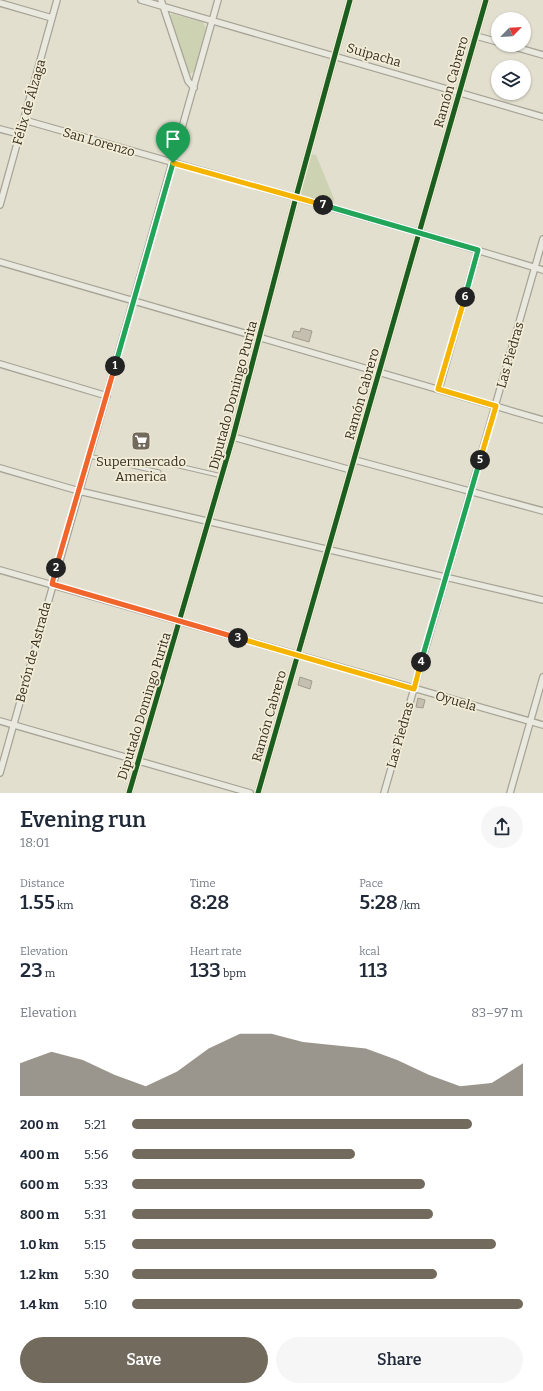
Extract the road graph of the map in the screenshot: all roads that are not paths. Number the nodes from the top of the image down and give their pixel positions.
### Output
1 (57, 0) edge
2 (140, 0) edge
3 (161, 0) edge
4 (218, 0) edge
5 (350, 0) edge
6 (486, 0) edge
7 (0, 3) edge
8 (163, 6) junction
9 (52, 18) junction
10 (212, 21) junction
11 (476, 36) junction
12 (491, 40) edge
13 (531, 52) edge
14 (543, 55) edge
15 (334, 56) junction
16 (194, 88) junction
17 (460, 92) junction
18 (543, 117) edge
19 (24, 120) junction
20 (0, 129) edge
21 (19, 134) junction
22 (173, 163) junction
23 (296, 197) junction
24 (0, 205) edge
25 (420, 233) junction
26 (543, 239) edge
27 (478, 250) junction
28 (0, 262) edge
29 (535, 267) junction
30 (543, 270) edge
31 (134, 302) junction
32 (260, 339) junction
33 (0, 364) edge
34 (379, 373) junction
35 (438, 389) junction
36 (107, 396) junction
37 (496, 406) junction
38 (543, 420) edge
39 (233, 437) junction
40 (89, 456) junction
41 (354, 460) junction
42 (166, 463) dead end
43 (0, 468) edge
44 (351, 470) junction
45 (159, 472) dead end
46 (222, 476) junction
47 (79, 491) junction
48 (471, 492) junction
49 (543, 511) edge
50 (210, 522) junction
51 (328, 550) junction
52 (0, 570) edge
53 (445, 578) junction
54 (52, 584) junction
55 (543, 600) edge
56 (180, 621) junction
57 (298, 655) junction
58 (543, 677) edge
59 (414, 689) junction
60 (0, 721) edge
61 (530, 721) junction
62 (14, 724) junction
63 (543, 725) edge
64 (139, 760) junction
65 (0, 773) edge
66 (129, 793) edge
67 (250, 793) edge
68 (258, 793) edge
69 (384, 793) edge
70 (510, 793) edge

1 - 9 street, Félix de Álzaga
2 - 8 street, Suipacha
3 - 8 street
4 - 10 street, Berón de Astrada
5 - 15 street, Diputado Domingo Purita
6 - 11 street, Ramón Cabrero
7 - 9 street
8 - 10 street, Suipacha
8 - 16 street
9 - 19 street, Félix de Álzaga
10 - 15 street, Suipacha
10 - 16 street, Berón de Astrada
11 - 12 street
11 - 17 street, Ramón Cabrero
13 - 14 street
15 - 17 street, Suipacha
15 - 23 street, Diputado Domingo Purita
16 - 22 street, Berón de Astrada
17 - 18 street, Suipacha
17 - 25 street, Ramón Cabrero
19 - 21 street, Félix de Álzaga
19 - 22 street, San Lorenzo
20 - 21 street
21 - 24 street, Félix de Álzaga
22 - 23 street, San Lorenzo
22 - 31 street, Berón de Astrada
23 - 25 street, San Lorenzo
23 - 32 street, Diputado Domingo Purita
25 - 27 street, San Lorenzo
25 - 34 street, Ramón Cabrero
26 - 29 street, Las Piedras
27 - 29 street, San Lorenzo
27 - 35 street
28 - 31 street
29 - 30 street, San Lorenzo
29 - 37 street, Las Piedras
31 - 32 street
31 - 36 street, Berón de Astrada
32 - 34 street
32 - 39 street, Diputado Domingo Purita
33 - 36 street
34 - 35 street
34 - 41 street, Ramón Cabrero
35 - 37 street
36 - 40 street, Berón de Astrada
37 - 38 street
37 - 48 street, Las Piedras
39 - 44 street
39 - 46 street, Diputado Domingo Purita
40 - 45 lane
40 - 47 street, Berón de Astrada
41 - 44 street, Ramón Cabrero
41 - 48 street
42 - 46 lane
43 - 47 street
44 - 51 street, Ramón Cabrero
46 - 50 street, Diputado Domingo Purita
47 - 50 street
47 - 54 street, Berón de Astrada
48 - 49 street
48 - 53 street, Las Piedras
50 - 51 street
50 - 56 street, Diputado Domingo Purita
51 - 53 street
51 - 57 street, Ramón Cabrero
52 - 54 street, Oyuela
53 - 55 street
53 - 59 street, Las Piedras
54 - 56 street, Oyuela
54 - 62 street, Berón de Astrada
56 - 57 street, Oyuela
56 - 64 street, Diputado Domingo Purita
57 - 59 street, Oyuela
57 - 68 street, Ramón Cabrero
58 - 61 street
59 - 61 street, Oyuela
59 - 69 street, Las Piedras
60 - 62 street
61 - 63 street, Oyuela
61 - 70 street
62 - 64 street
62 - 65 street, Berón de Astrada
64 - 66 street, Diputado Domingo Purita
64 - 67 street

